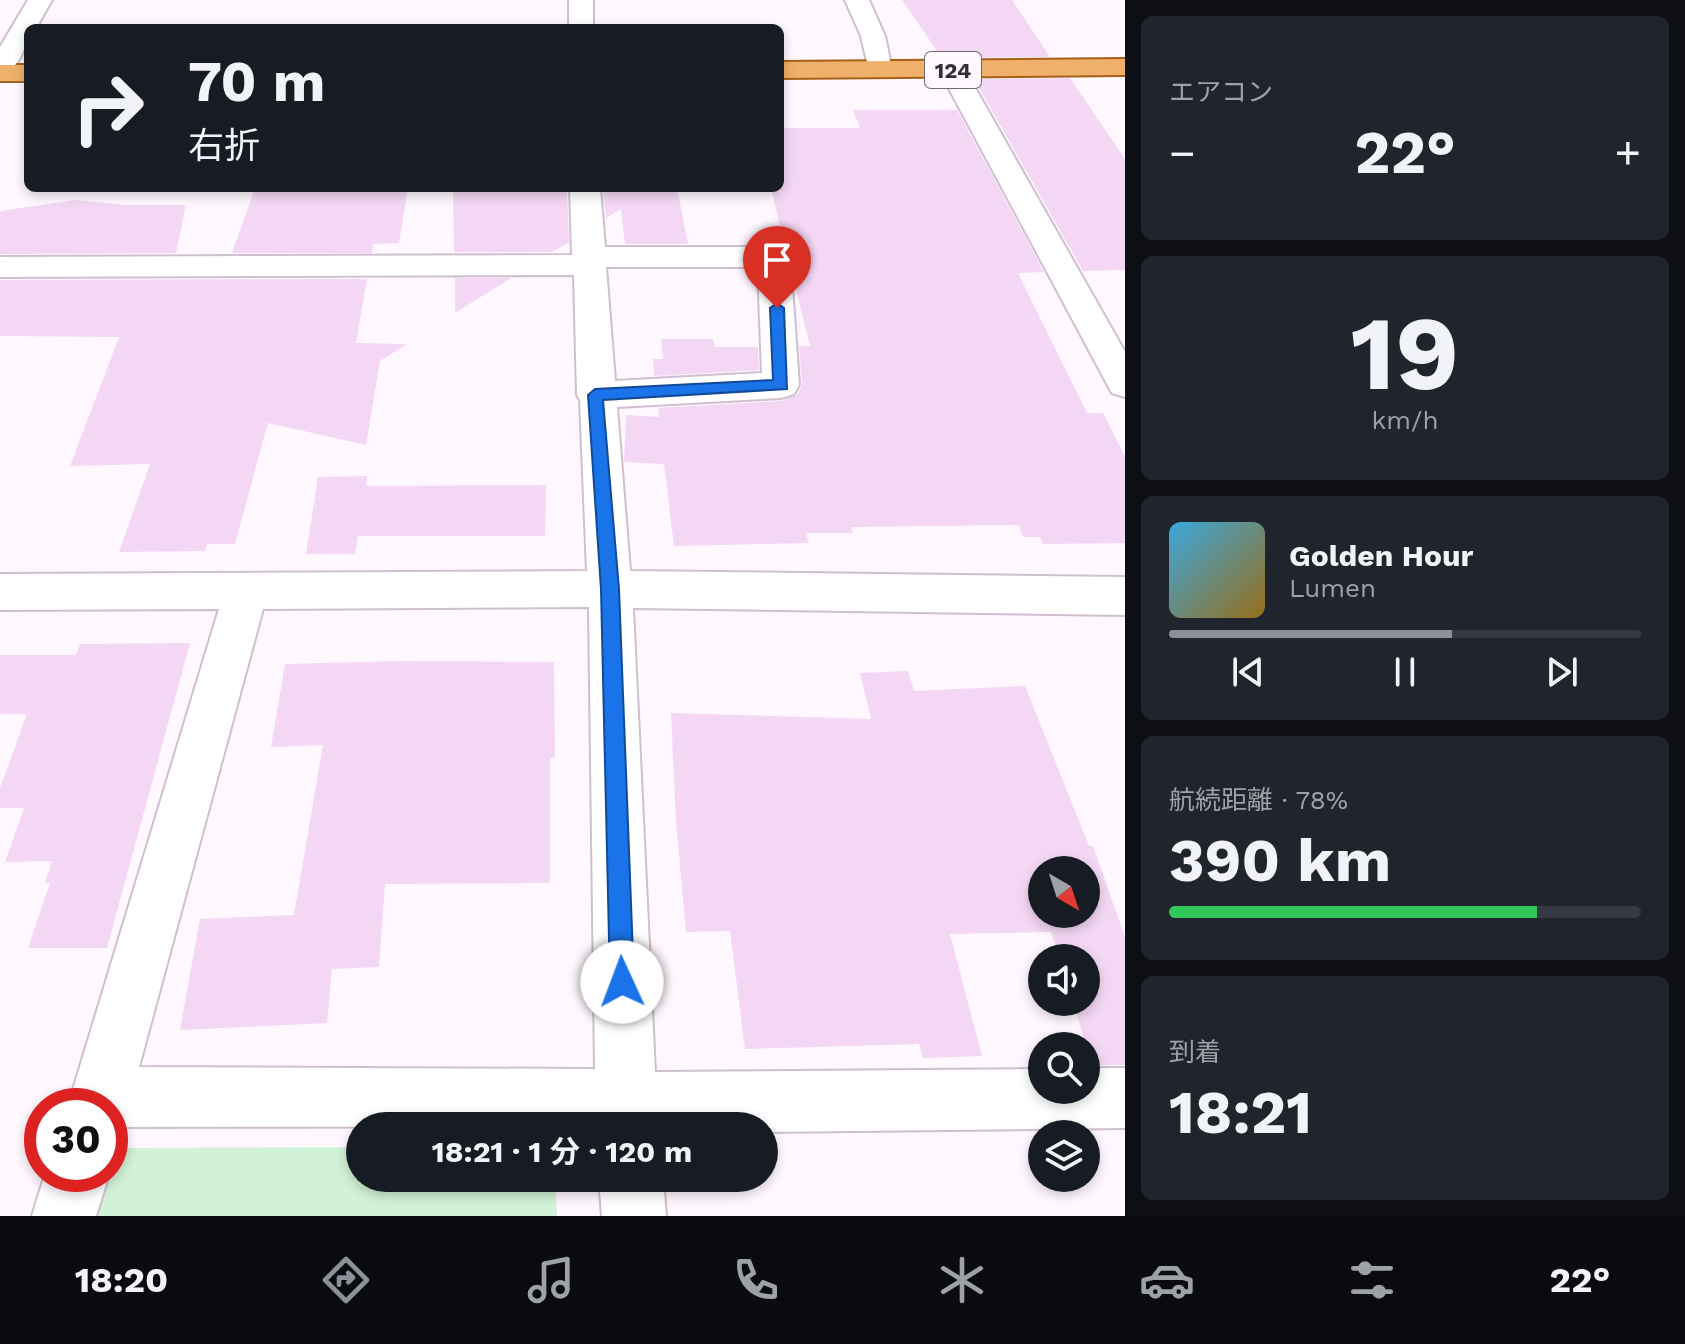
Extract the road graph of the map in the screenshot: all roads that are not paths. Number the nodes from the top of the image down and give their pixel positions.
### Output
1 (40, 0) edge
2 (581, 0) edge
3 (857, 0) edge
4 (26, 24) edge
5 (581, 24) edge
6 (24, 28) edge
7 (1125, 67) edge
8 (784, 70) edge
9 (879, 70) junction
10 (952, 70) junction
11 (0, 71) edge
12 (24, 73) edge
13 (585, 192) edge
14 (587, 261) junction
15 (0, 267) edge
16 (1125, 384) edge
17 (595, 395) junction
18 (610, 589) junction
19 (0, 592) edge
20 (246, 592) junction
21 (1125, 596) edge
22 (104, 1088) edge
23 (1125, 1098) edge
24 (128, 1101) edge
25 (618, 1112) edge
26 (626, 1112) edge
27 (714, 1112) edge
28 (71, 1192) edge
29 (632, 1192) edge
30 (64, 1216) edge
31 (634, 1216) edge

1 - 4 street
2 - 5 street
3 - 9 street
6 - 11 street
7 - 10 main road, 124
8 - 9 main road, 124
9 - 10 main road, 124
10 - 16 street
11 - 12 main road
13 - 14 street
14 - 15 street
14 - 17 street
14 - 17 street
17 - 18 street
18 - 20 street
18 - 21 street
18 - 26 street
19 - 20 street
20 - 22 street
23 - 27 street
24 - 25 street
28 - 30 street
29 - 31 street

